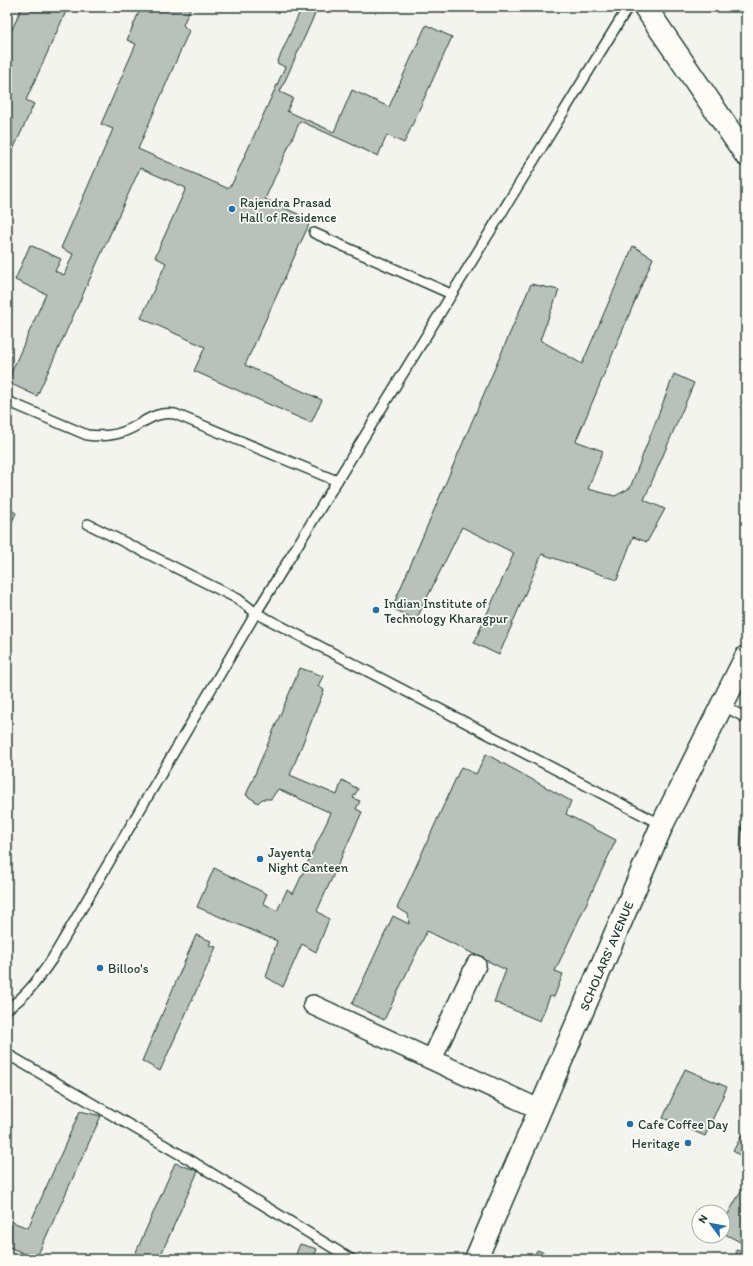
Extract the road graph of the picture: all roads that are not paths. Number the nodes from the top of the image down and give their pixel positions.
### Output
1 (628, 7) edge
2 (645, 7) edge
3 (746, 155) edge
4 (314, 233) dead end
5 (452, 294) junction
6 (7, 401) edge
7 (337, 481) junction
8 (88, 524) dead end
9 (256, 613) junction
10 (746, 657) edge
11 (722, 705) junction
12 (746, 718) edge
13 (662, 825) junction
14 (476, 965) dead end
15 (313, 1005) dead end
16 (7, 1009) edge
17 (7, 1054) edge
18 (432, 1059) junction
19 (540, 1110) junction
20 (351, 1259) edge
21 (476, 1259) edge

1 - 5 lane
2 - 3 street
4 - 5 lane
5 - 7 lane
6 - 7 lane
7 - 9 lane
8 - 9 lane
9 - 13 lane
9 - 16 lane
10 - 11 street, SCHOLARS' AVENUE
11 - 12 lane
11 - 13 street, SCHOLARS' AVENUE
13 - 19 street, SCHOLARS' AVENUE
14 - 18 street
15 - 18 street
17 - 20 lane
18 - 19 street
19 - 21 street, SCHOLARS' AVENUE

